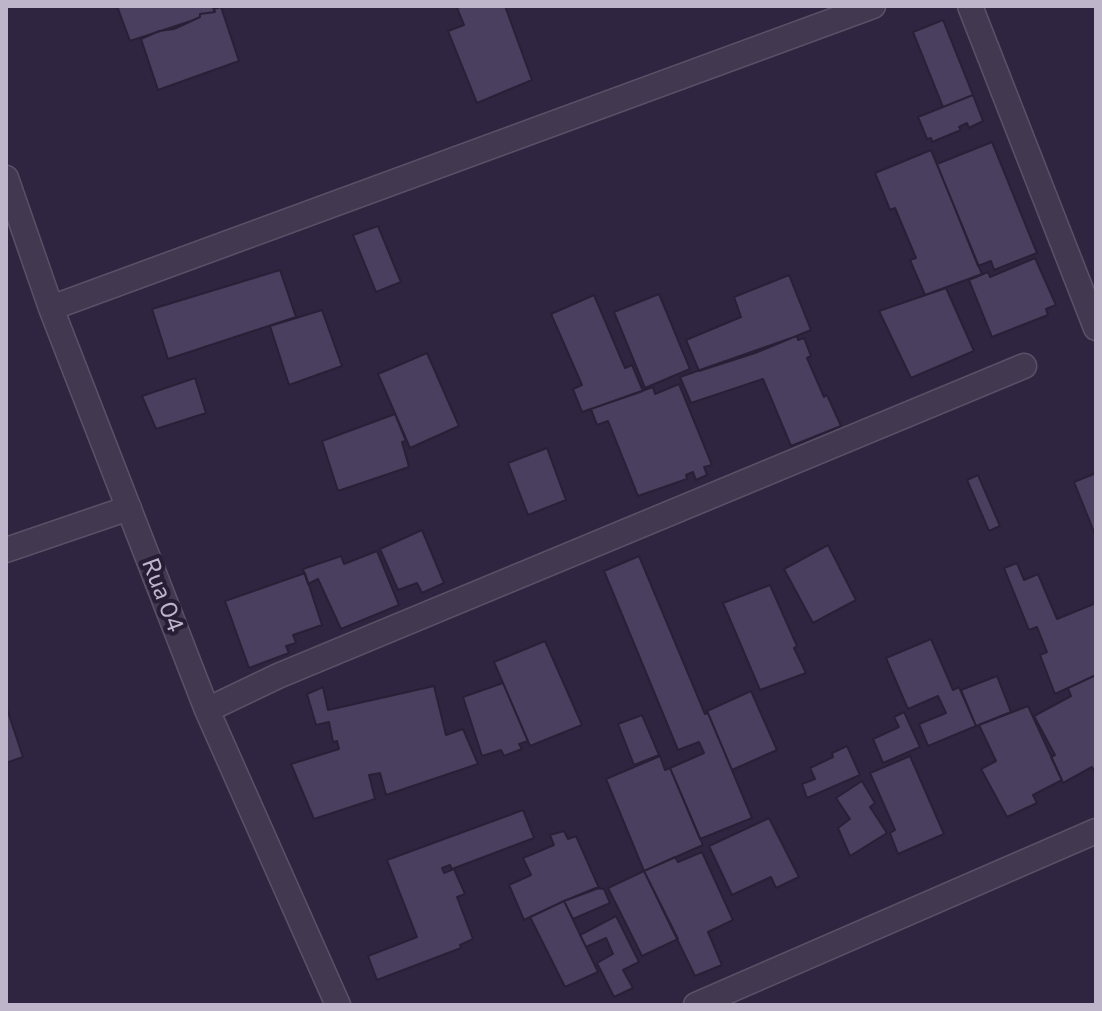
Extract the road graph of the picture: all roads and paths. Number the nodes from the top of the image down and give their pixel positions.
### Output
1 (873, 6) edge
2 (970, 6) edge
3 (6, 178) edge
4 (51, 308) junction
5 (1096, 328) edge
6 (1024, 366) dead end
7 (129, 508) junction
8 (6, 550) edge
9 (207, 710) junction
10 (1096, 831) edge
11 (338, 1005) edge
12 (696, 1005) edge

1 - 4 street
2 - 5 street
3 - 4 street, Rua 04
4 - 7 street, Rua 04
6 - 9 street
7 - 8 street
7 - 9 street, Rua 04
9 - 11 street, Rua 04
10 - 12 street

